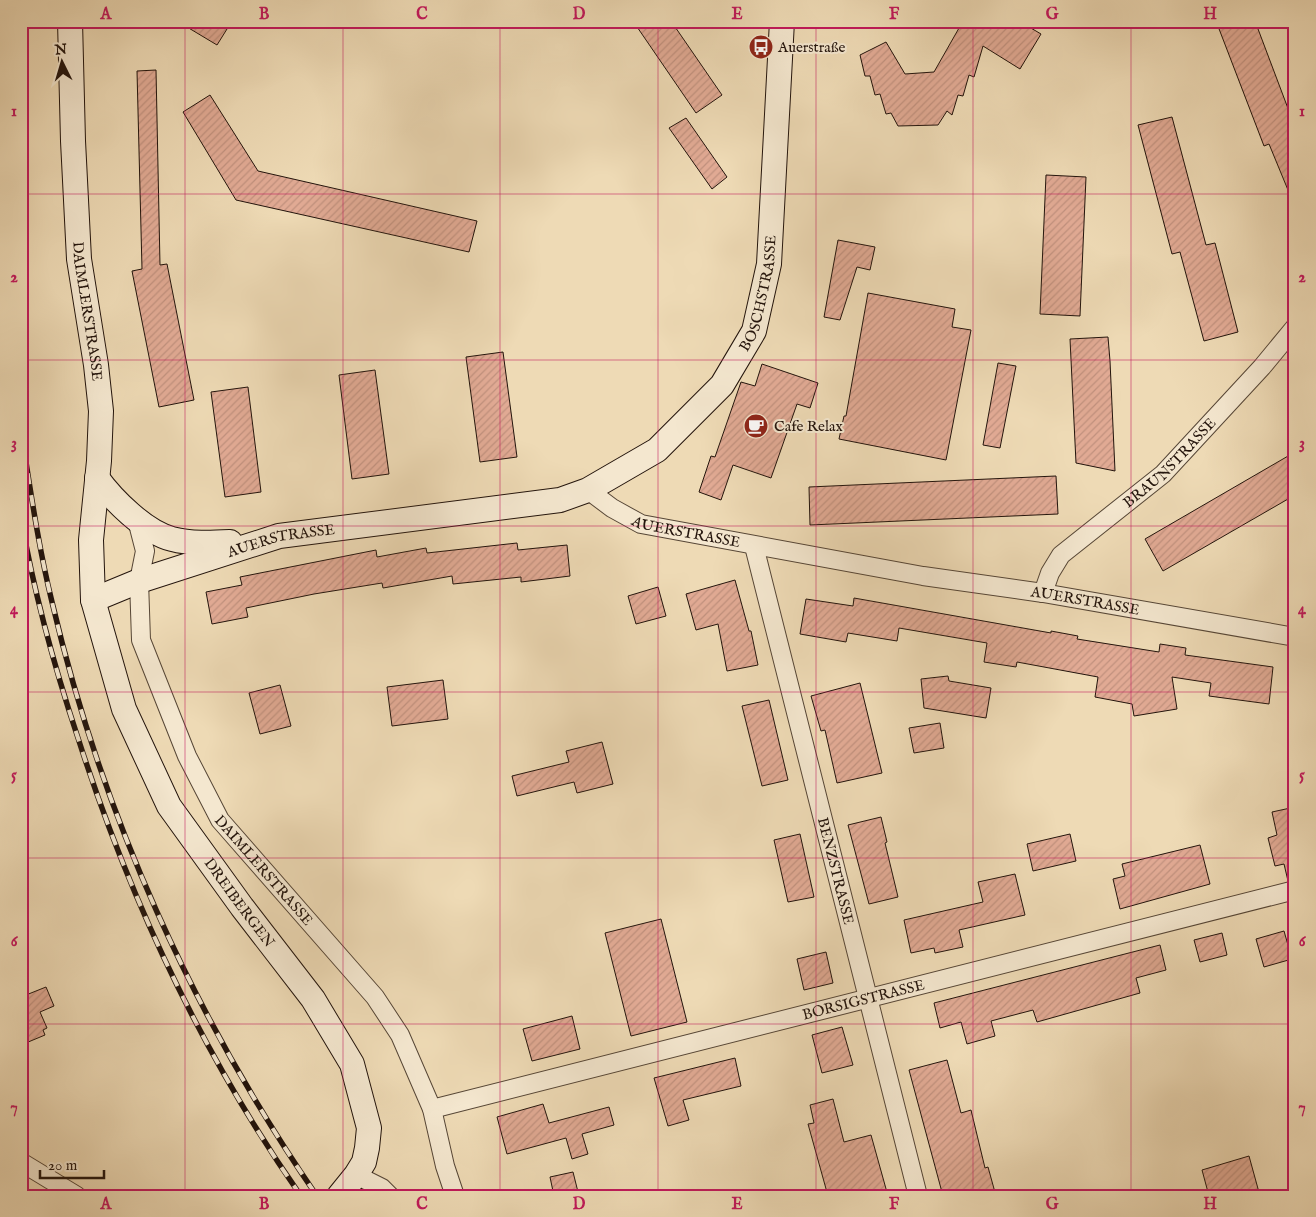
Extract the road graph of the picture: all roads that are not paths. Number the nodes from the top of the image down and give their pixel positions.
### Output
1 (70, 21) edge
2 (782, 21) edge
3 (1295, 327) edge
4 (97, 478) junction
5 (588, 490) junction
6 (137, 520) junction
7 (279, 536) junction
8 (754, 546) junction
9 (139, 581) junction
10 (1043, 593) junction
11 (93, 600) junction
12 (1295, 637) edge
13 (1295, 890) edge
14 (867, 997) junction
15 (432, 1109) junction
16 (21, 1162) edge
17 (356, 1175) junction
18 (77, 1196) edge
19 (339, 1196) edge
20 (390, 1196) edge
21 (455, 1196) edge
22 (918, 1196) edge

1 - 4 street, DAIMLERSTRASSE
2 - 5 street, BOSCHSTRASSE
3 - 10 street, BRAUNSTRASSE
4 - 6 street
4 - 11 street, DAIMLERSTRASSE
5 - 7 street, AUERSTRASSE
5 - 8 street, AUERSTRASSE
6 - 7 street
6 - 9 street, DAIMLERSTRASSE
7 - 9 street, AUERSTRASSE
8 - 10 street, AUERSTRASSE
8 - 14 street, BENZSTRASSE
9 - 11 street, AUERSTRASSE
9 - 15 street, DAIMLERSTRASSE
10 - 12 street, AUERSTRASSE
11 - 17 street, DREIBERGEN
13 - 14 street, BORSIGSTRASSE
14 - 15 street, BORSIGSTRASSE
14 - 22 street, BENZSTRASSE
15 - 21 street, DAIMLERSTRASSE
16 - 18 street
17 - 19 street, DREIBERGEN
17 - 20 street

